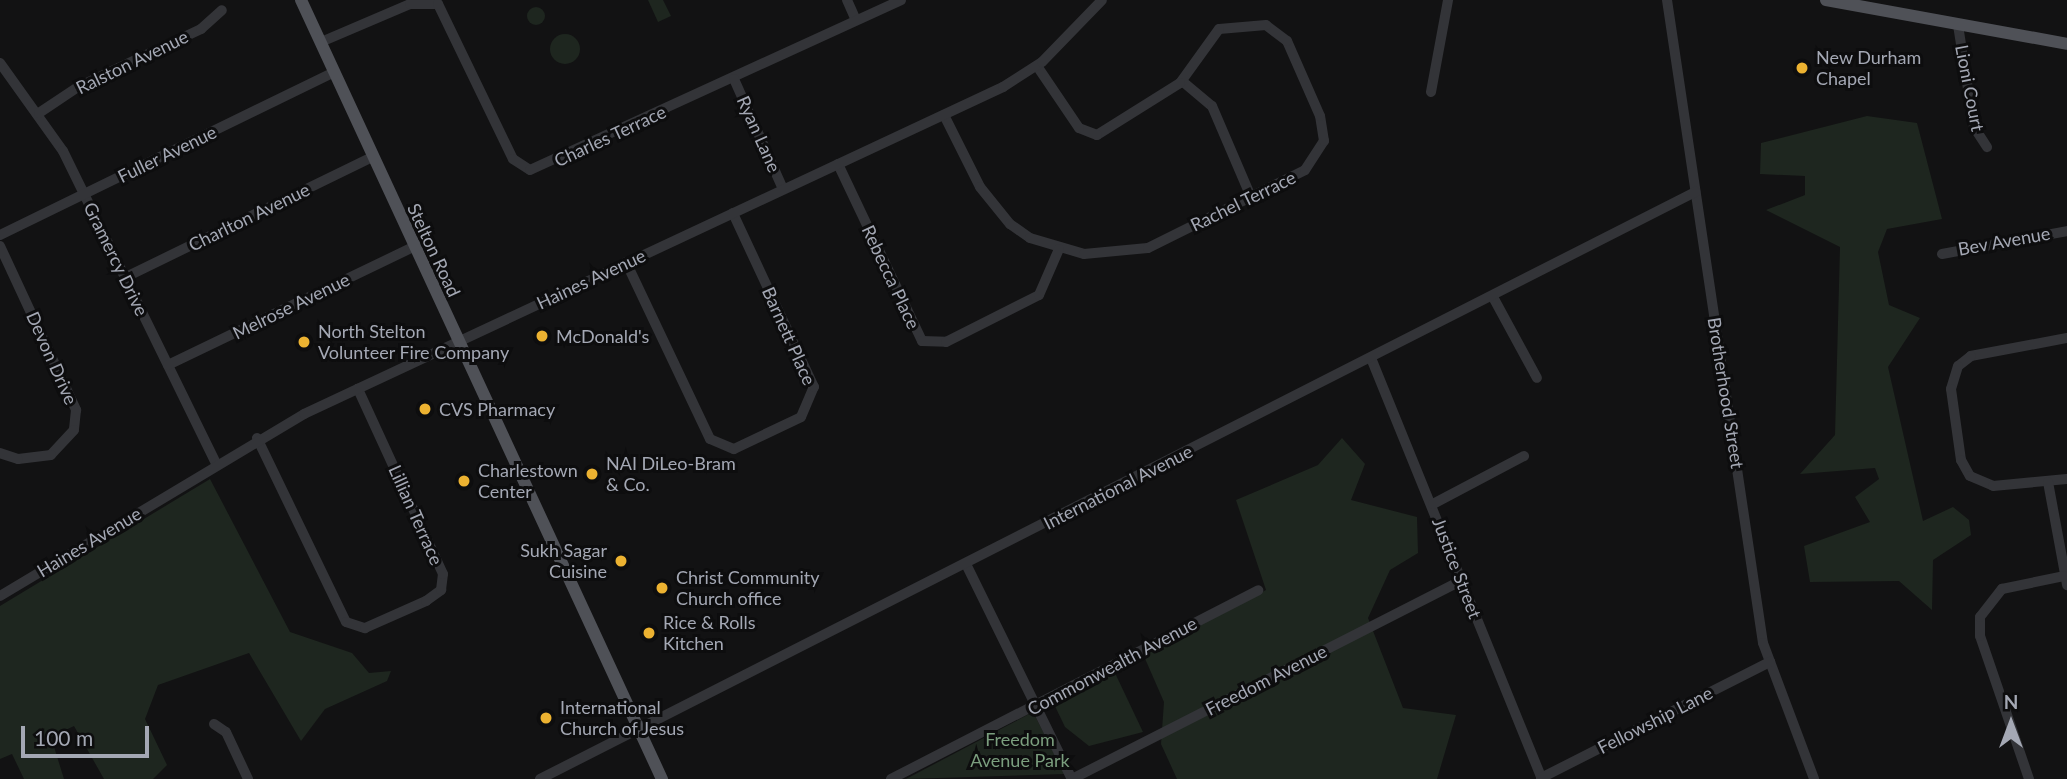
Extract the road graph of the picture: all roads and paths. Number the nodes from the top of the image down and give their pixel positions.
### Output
1 (301, 0) edge
2 (847, 0) edge
3 (901, 0) edge
4 (1102, 0) edge
5 (1448, 0) edge
6 (1667, 0) edge
7 (1826, 0) edge
8 (222, 10) dead end
9 (856, 20) junction
10 (1958, 25) junction
11 (321, 42) junction
12 (2067, 44) edge
13 (0, 63) edge
14 (1037, 66) junction
15 (334, 72) junction
16 (734, 79) junction
17 (1182, 81) junction
18 (1431, 92) dead end
19 (39, 113) junction
20 (944, 115) junction
21 (1987, 147) dead end
22 (372, 157) junction
23 (838, 164) junction
24 (783, 189) junction
25 (1695, 192) junction
26 (84, 195) junction
27 (1251, 197) junction
28 (733, 213) junction
29 (2067, 231) edge
30 (0, 234) edge
31 (0, 246) edge
32 (413, 247) junction
33 (1059, 249) junction
34 (1942, 254) dead end
35 (626, 262) junction
36 (126, 276) junction
37 (1493, 296) junction
38 (2067, 338) edge
39 (457, 341) junction
40 (1371, 358) junction
41 (168, 365) junction
42 (1537, 378) dead end
43 (358, 388) junction
44 (257, 438) junction
45 (0, 453) edge
46 (1524, 456) dead end
47 (216, 464) junction
48 (2067, 479) edge
49 (2048, 482) junction
50 (1433, 504) junction
51 (966, 564) junction
52 (2065, 580) edge
53 (1460, 581) junction
54 (1258, 590) dead end
55 (0, 596) edge
56 (1770, 662) junction
57 (1035, 706) junction
58 (214, 723) dead end
59 (640, 729) junction
60 (1541, 778) edge
61 (248, 779) edge
62 (540, 779) edge
63 (662, 779) edge
64 (891, 779) edge
65 (1072, 779) edge
66 (1814, 779) edge
67 (2029, 779) edge

1 - 11 main road, Stelton Road
2 - 9 street
3 - 9 street, Charles Terrace
4 - 14 street, Haines Avenue
5 - 18 street
6 - 25 street, Brotherhood Street
7 - 10 main road
8 - 19 street, Ralston Avenue
9 - 16 street, Charles Terrace
10 - 12 main road
10 - 21 street, Lioni Court
11 - 15 main road, Stelton Road
11 - 16 street, Charles Terrace
13 - 19 street, Gramercy Drive
14 - 17 street, Rachel Terrace
14 - 20 street, Haines Avenue
15 - 22 main road, Stelton Road
15 - 26 street, Fuller Avenue
16 - 24 street, Ryan Lane
17 - 27 street
17 - 27 street, Rachel Terrace
19 - 26 street, Gramercy Drive
20 - 23 street, Haines Avenue
20 - 33 street, Rachel Terrace
22 - 32 main road, Stelton Road
22 - 36 street, Charlton Avenue
23 - 24 street, Haines Avenue
23 - 33 street, Rebecca Place
24 - 28 street, Haines Avenue
25 - 37 street, International Avenue
25 - 56 street, Brotherhood Street
26 - 30 street, Fuller Avenue
26 - 36 street, Gramercy Drive
27 - 33 street, Rachel Terrace
28 - 35 street, Haines Avenue
28 - 35 street, Barnett Place
29 - 34 street, Bev Avenue
31 - 45 street, Devon Drive
32 - 39 main road, Stelton Road
32 - 41 street, Melrose Avenue
35 - 39 street, Haines Avenue
36 - 41 street, Gramercy Drive
37 - 40 street, International Avenue
37 - 42 street
38 - 49 street
39 - 43 street, Haines Avenue
39 - 59 main road, Stelton Road
40 - 50 street, Justice Street
40 - 51 street, International Avenue
41 - 47 street, Gramercy Drive
43 - 44 street, Haines Avenue
43 - 44 street, Lillian Terrace
44 - 47 street, Haines Avenue
46 - 50 street
47 - 55 street, Haines Avenue
48 - 49 street
49 - 52 street
50 - 53 street, Justice Street
51 - 57 street
51 - 59 street, International Avenue
52 - 67 street
53 - 60 street, Justice Street
53 - 65 street, Freedom Avenue
54 - 57 street, Commonwealth Avenue
56 - 60 street, Fellowship Lane
56 - 66 street, Brotherhood Street
57 - 64 street, Commonwealth Avenue
57 - 65 street
58 - 61 street
59 - 62 street, International Avenue
59 - 63 main road, Stelton Road

